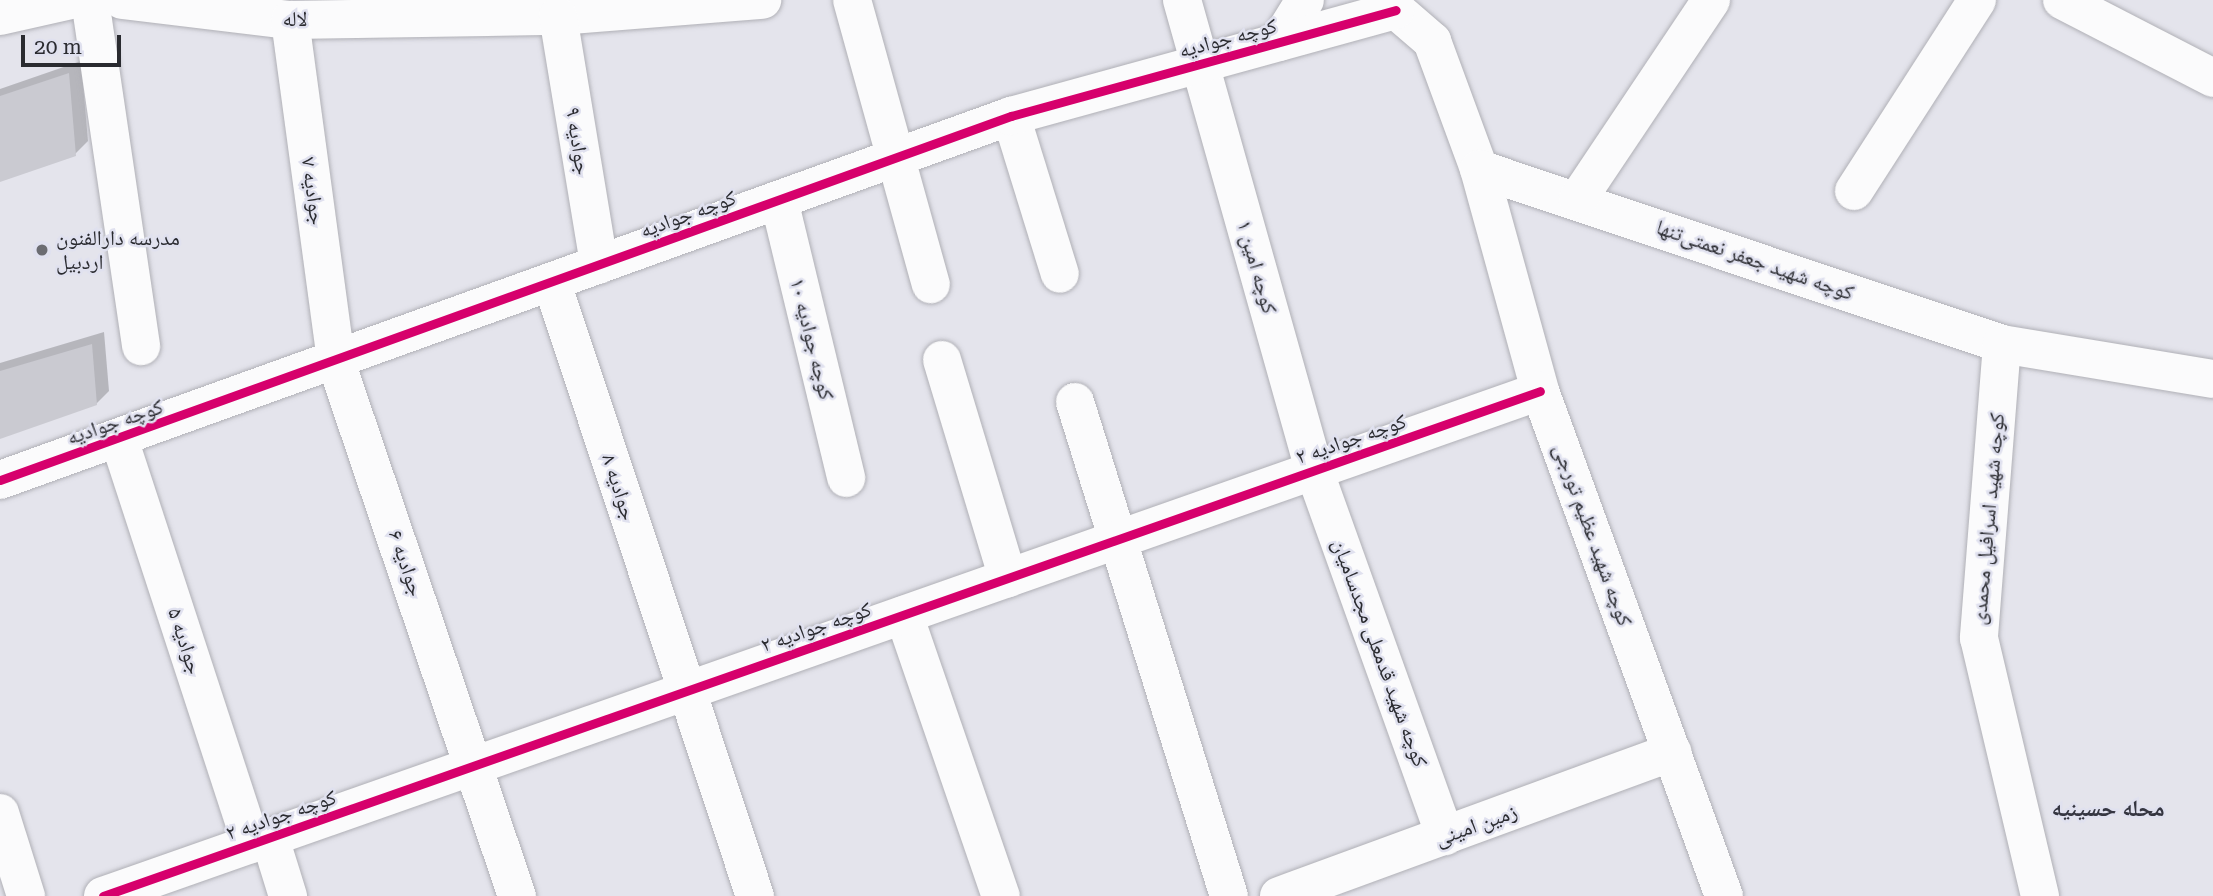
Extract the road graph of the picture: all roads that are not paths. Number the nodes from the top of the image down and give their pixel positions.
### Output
1 (71, 0) edge
2 (90, 0) edge
3 (122, 0) edge
4 (762, 0) edge
5 (852, 0) edge
6 (1182, 0) edge
7 (1305, 0) edge
8 (1711, 0) edge
9 (1978, 0) edge
10 (2062, 0) edge
11 (1400, 5) edge
12 (351, 9) edge
13 (0, 16) edge
14 (558, 16) junction
15 (290, 20) junction
16 (1279, 42) junction
17 (1201, 64) junction
18 (2213, 78) edge
19 (1011, 116) junction
20 (893, 158) junction
21 (1479, 169) junction
22 (1854, 191) dead end
23 (1578, 199) junction
24 (779, 200) junction
25 (599, 265) junction
26 (1060, 274) dead end
27 (552, 282) junction
28 (931, 284) dead end
29 (2002, 344) junction
30 (141, 346) dead end
31 (942, 360) dead end
32 (336, 362) junction
33 (2213, 379) edge
34 (1541, 391) junction
35 (1075, 402) dead end
36 (119, 439) junction
37 (1314, 470) junction
38 (846, 478) dead end
39 (0, 480) edge
40 (1118, 539) junction
41 (1008, 578) junction
42 (904, 615) junction
43 (686, 691) junction
44 (1672, 752) junction
45 (475, 765) junction
46 (0, 813) edge
47 (1445, 836) junction
48 (260, 841) junction
49 (1330, 888) edge
50 (26, 896) edge
51 (103, 896) edge
52 (288, 896) edge
53 (517, 896) edge
54 (755, 896) edge
55 (1001, 896) edge
56 (1229, 896) edge
57 (1279, 896) edge
58 (1724, 896) edge
59 (2040, 896) edge

1 - 13 street
2 - 30 street
3 - 15 street, لاله
4 - 14 street, لاله
5 - 20 street
6 - 17 street, کوچه امین ۱
7 - 16 street
8 - 23 street
9 - 22 street
10 - 18 street
11 - 16 street, کوچه جوادیه
11 - 21 street
12 - 14 street, لاله
12 - 15 street, لاله
14 - 25 street, جوادیه ۹
15 - 32 street, جوادیه ۷
16 - 17 street, کوچه جوادیه
17 - 19 street, کوچه جوادیه
17 - 37 street, کوچه امین ۱
19 - 20 street, کوچه جوادیه
19 - 26 street
20 - 24 street, کوچه جوادیه
20 - 28 street
21 - 23 street, کوچه شهید جعفر نعمتی‌تنها
21 - 34 street, کوچه شهید عظیم تورجی
23 - 29 street, کوچه شهید جعفر نعمتی‌تنها
24 - 25 street, کوچه جوادیه
24 - 38 street, کوچه جوادیه ۱۰
25 - 27 street, کوچه جوادیه
27 - 32 street, کوچه جوادیه
27 - 43 street, جوادیه ۸
29 - 33 street, کوچه شهید جعفر نعمتی‌تنها
29 - 59 street, کوچه شهید اسرافیل محمدی
31 - 41 street
32 - 36 street, کوچه جوادیه
32 - 45 street, جوادیه ۶
34 - 37 street, کوچه جوادیه ۲
34 - 44 street, کوچه شهید عظیم تورجی
35 - 40 street
36 - 39 street, کوچه جوادیه
36 - 48 street, جوادیه ۵
37 - 40 street, کوچه جوادیه ۲
37 - 47 street, کوچه شهید قدمعلی مجدسامیان
40 - 41 street, کوچه جوادیه ۲
40 - 56 street
41 - 42 street, کوچه جوادیه ۲
42 - 43 street, کوچه جوادیه ۲
42 - 55 street
43 - 45 street, کوچه جوادیه ۲
43 - 54 street, جوادیه ۸
44 - 47 street, زمین امینی
44 - 58 street, کوچه شهید عظیم تورجی
45 - 48 street, کوچه جوادیه ۲
45 - 53 street, جوادیه ۶
46 - 50 street
47 - 49 street, زمین امینی
48 - 51 street, کوچه جوادیه ۲
48 - 52 street, جوادیه ۵
49 - 57 street, زمین امینی

